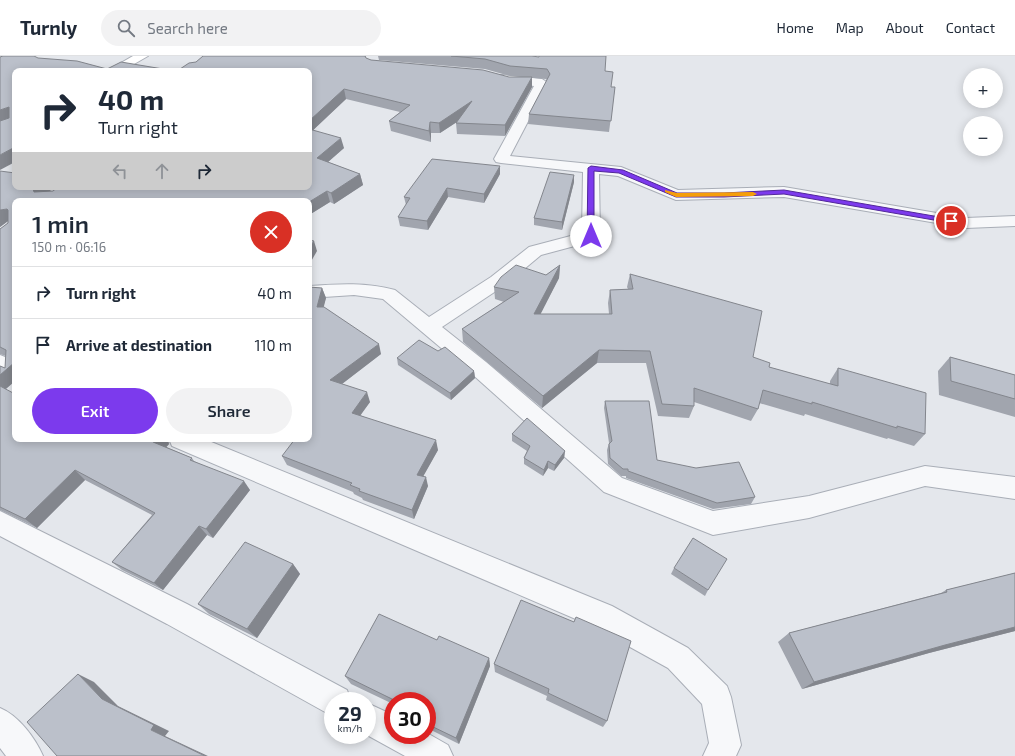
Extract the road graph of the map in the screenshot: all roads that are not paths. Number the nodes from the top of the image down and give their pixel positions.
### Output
1 (142, 56) edge
2 (119, 68) edge
3 (491, 76) edge
4 (591, 168) junction
5 (1015, 221) edge
6 (312, 292) edge
7 (428, 326) junction
8 (0, 362) edge
9 (12, 368) edge
10 (187, 442) edge
11 (1015, 488) edge
12 (0, 523) edge
13 (324, 694) edge
14 (0, 724) edge
15 (415, 744) edge
16 (27, 756) edge
17 (437, 756) edge
18 (719, 756) edge

1 - 2 main road
3 - 4 street
4 - 5 street
4 - 7 street
6 - 7 street
7 - 11 street
8 - 9 street
10 - 18 street
12 - 13 street
14 - 16 street
15 - 17 street

